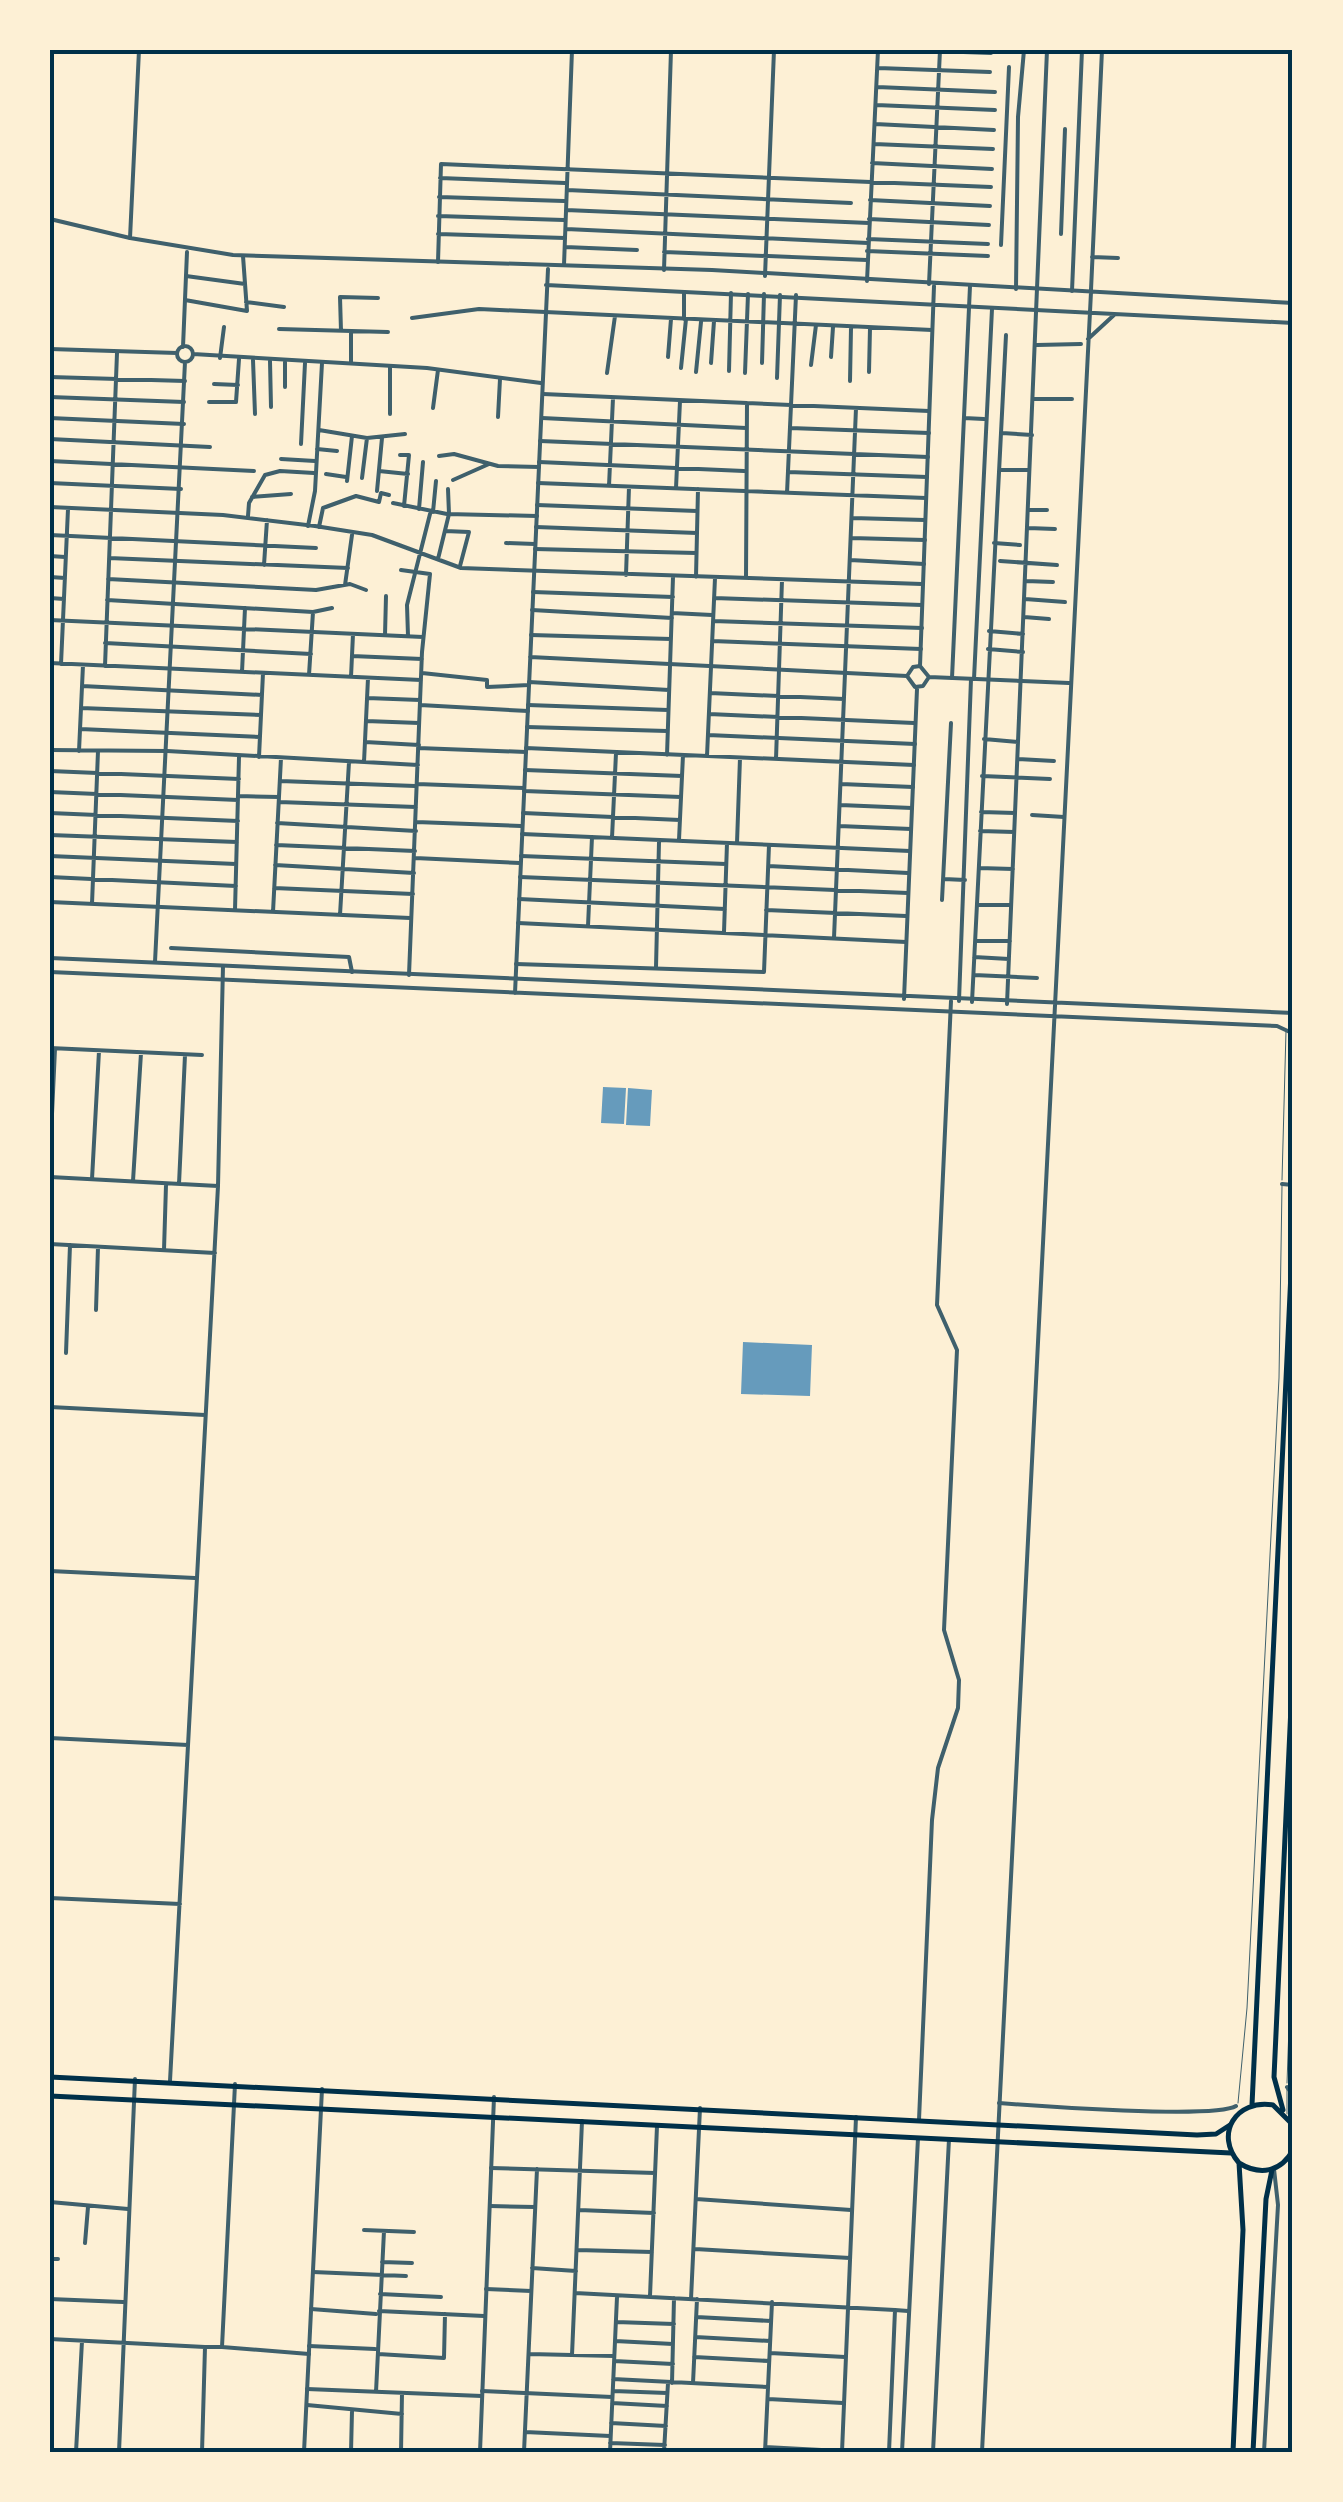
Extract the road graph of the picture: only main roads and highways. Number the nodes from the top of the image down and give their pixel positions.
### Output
1 (1293, 1024) edge
2 (1290, 1033) edge
3 (1293, 1230) edge
4 (1293, 1662) edge
5 (50, 2077) edge
6 (50, 2096) edge
7 (1252, 2105) junction
8 (1289, 2118) edge
9 (1230, 2125) junction
10 (1232, 2153) junction
11 (1292, 2155) edge
12 (1239, 2163) junction
13 (1273, 2169) junction
14 (1233, 2452) edge
15 (1254, 2452) edge

1 - 2 main road
3 - 7 main road
4 - 8 main road
5 - 9 main road
6 - 10 main road
7 - 8 main road
7 - 9 main road
9 - 10 main road
10 - 12 main road
11 - 13 main road
12 - 13 main road
12 - 14 main road
13 - 15 main road

